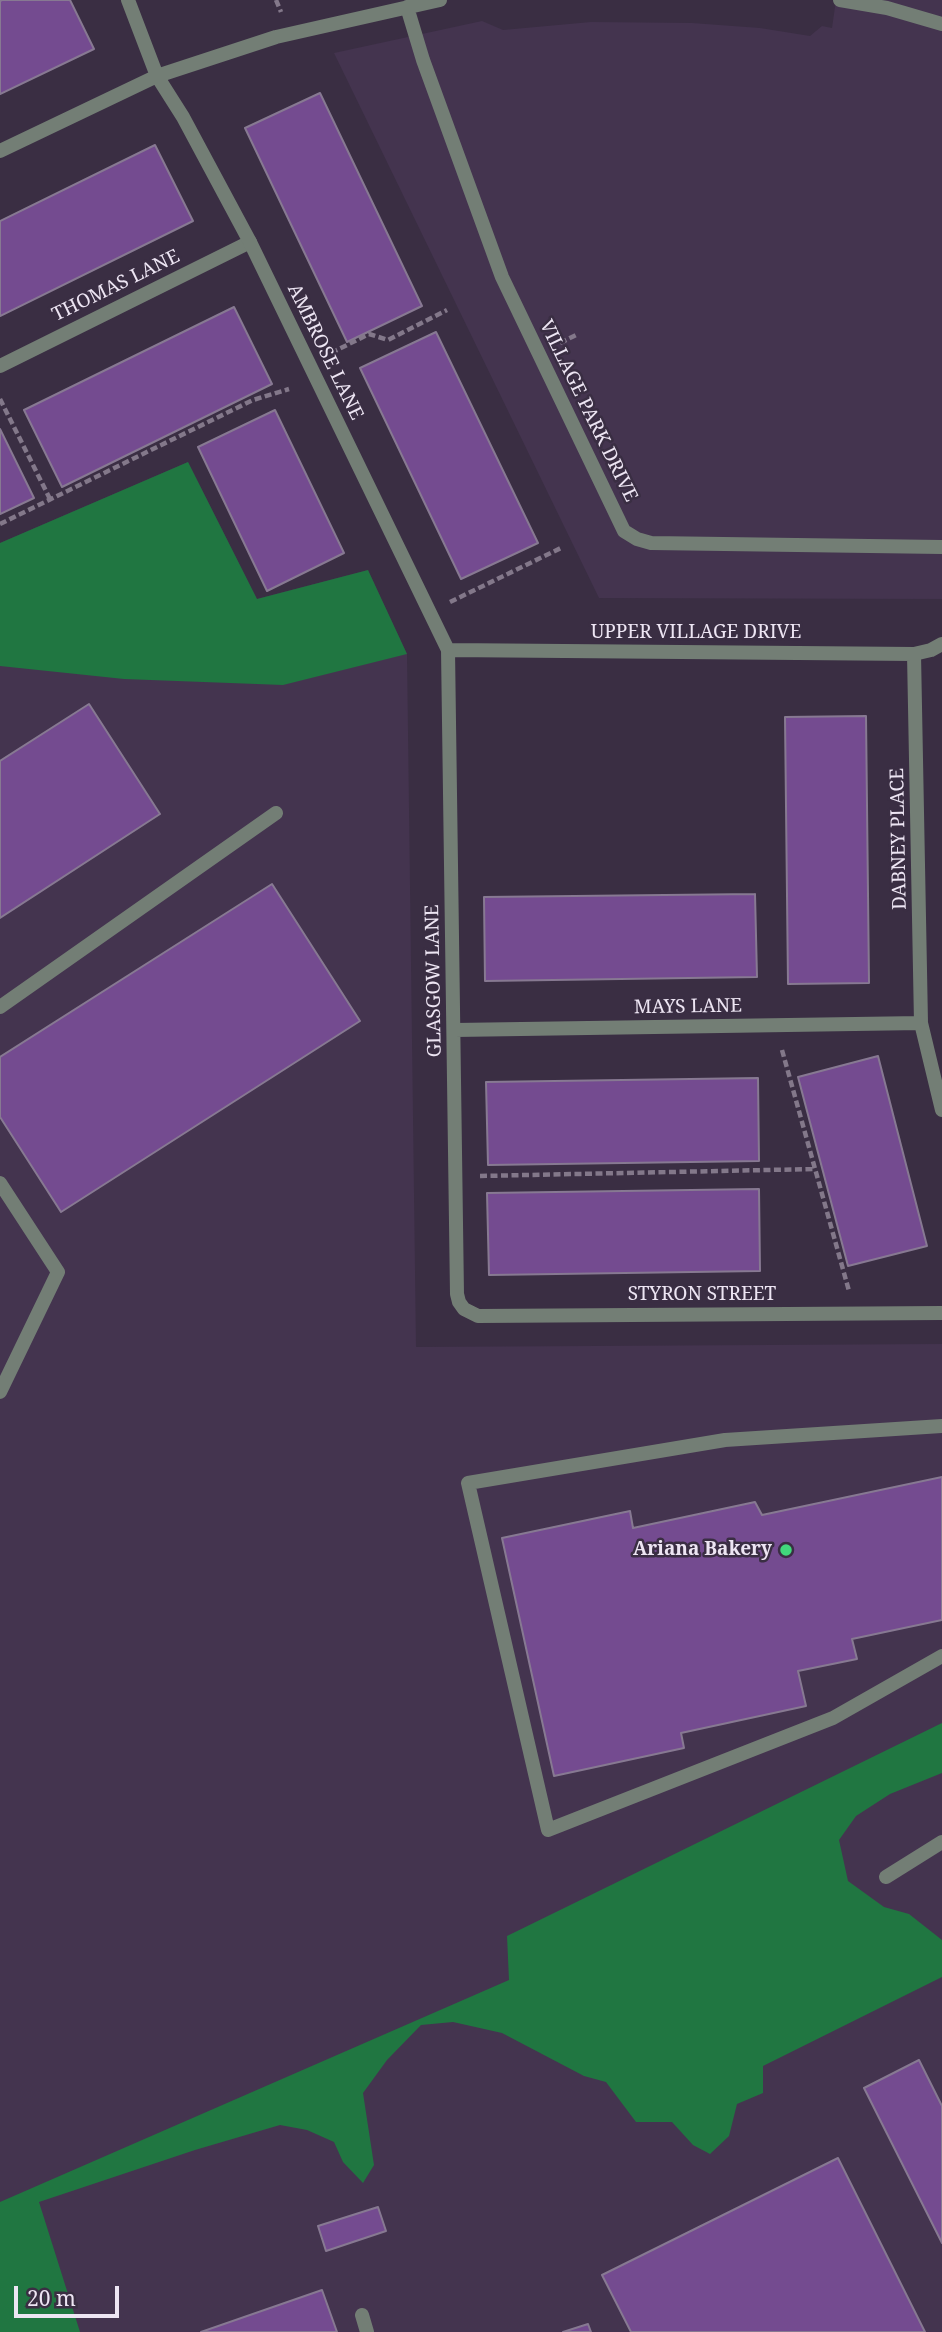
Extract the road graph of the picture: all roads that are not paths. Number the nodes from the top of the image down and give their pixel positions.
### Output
1 (128, 0) edge
2 (440, 0) edge
3 (840, 0) edge
4 (865, 2) edge
5 (406, 3) edge
6 (942, 24) edge
7 (157, 76) junction
8 (0, 151) edge
9 (250, 242) junction
10 (0, 366) edge
11 (942, 547) edge
12 (942, 644) edge
13 (448, 650) junction
14 (914, 654) junction
15 (276, 813) dead end
16 (0, 1007) edge
17 (921, 1023) junction
18 (454, 1030) junction
19 (942, 1110) edge
20 (0, 1183) edge
21 (464, 1309) joint
22 (942, 1313) edge
23 (0, 1392) edge
24 (942, 1426) edge
25 (942, 1656) edge
26 (942, 1842) edge
27 (886, 1877) dead end
28 (362, 2315) dead end
29 (367, 2332) edge

1 - 7 street, AMBROSE LANE
2 - 5 street
3 - 4 street
4 - 6 street
5 - 7 street
5 - 11 street, VILLAGE PARK DRIVE
7 - 8 street
7 - 9 street, AMBROSE LANE
9 - 10 street, THOMAS LANE
9 - 13 street, AMBROSE LANE
12 - 14 street, UPPER VILLAGE DRIVE
13 - 14 street, UPPER VILLAGE DRIVE
13 - 18 street, GLASGOW LANE
14 - 17 street, DABNEY PLACE
15 - 16 street
17 - 18 street, MAYS LANE
17 - 19 street, DABNEY PLACE
18 - 21 street, GLASGOW LANE
20 - 23 street
21 - 22 street, STYRON STREET
24 - 25 street
26 - 27 street
28 - 29 street

